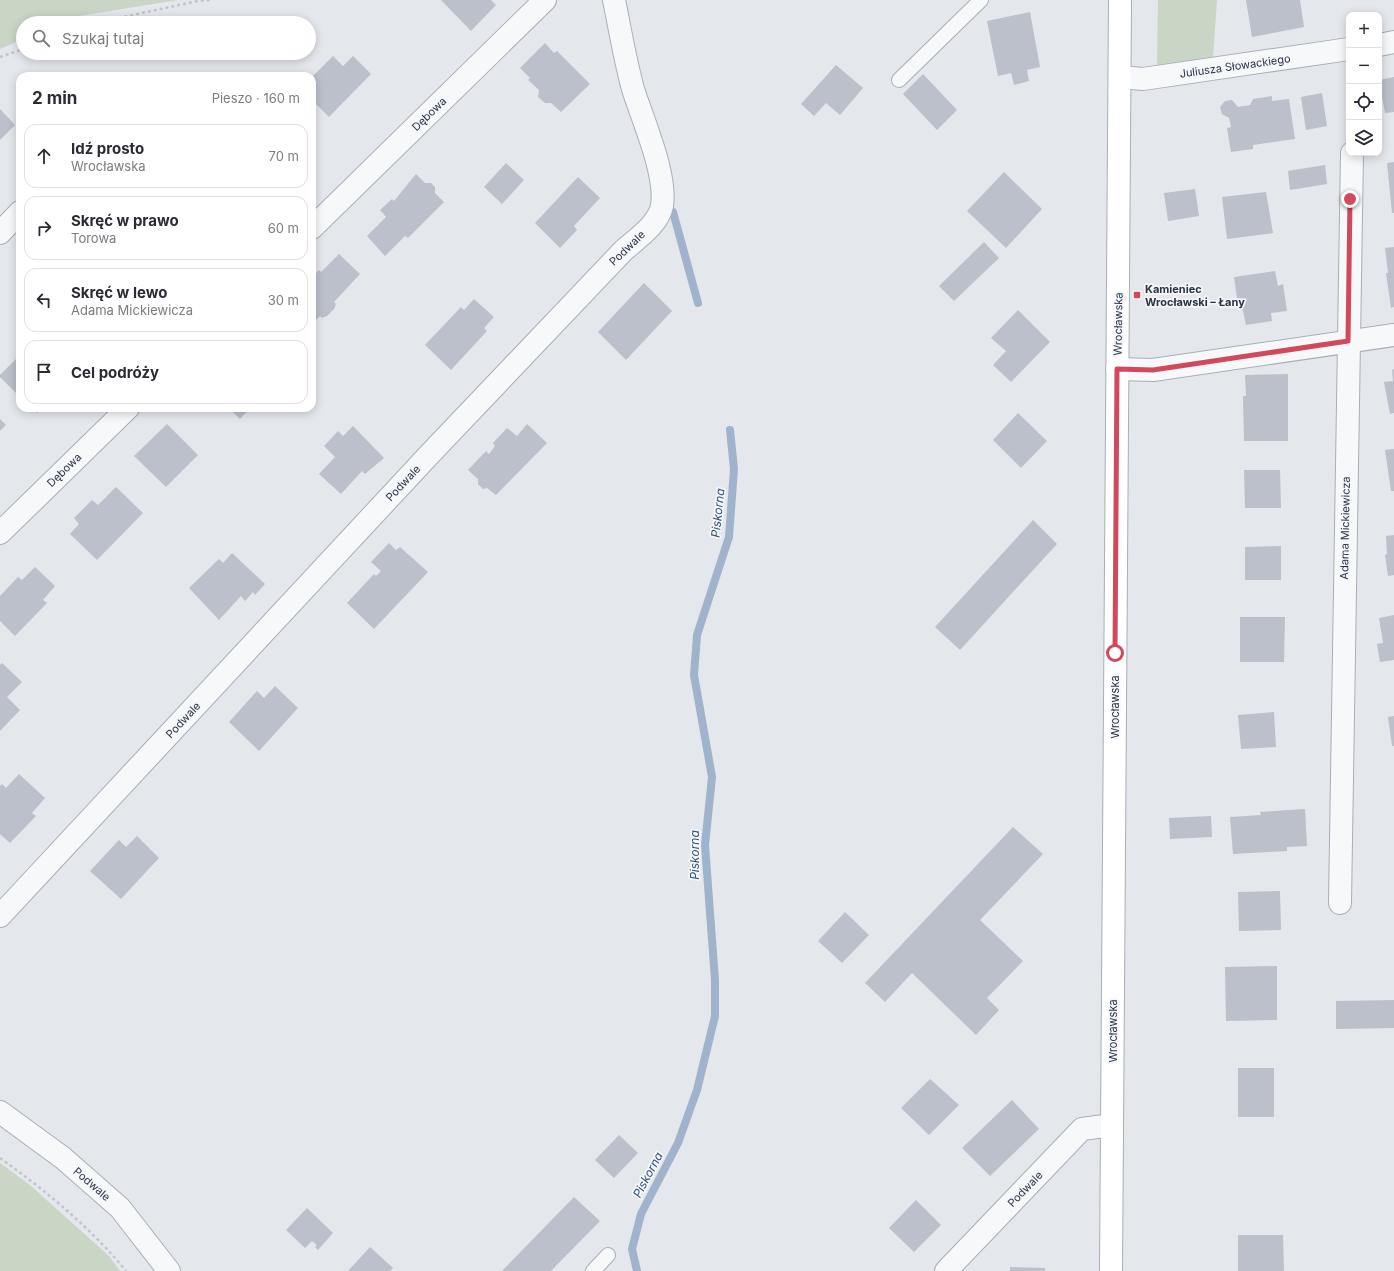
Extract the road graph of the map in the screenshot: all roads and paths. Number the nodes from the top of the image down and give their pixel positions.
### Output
1 (211, 0) edge
2 (545, 0) edge
3 (614, 0) edge
4 (981, 0) edge
5 (1120, 0) edge
6 (127, 16) edge
7 (1394, 42) edge
8 (1382, 44) edge
9 (1346, 49) edge
10 (16, 51) edge
11 (0, 57) edge
12 (1120, 77) junction
13 (899, 80) dead end
14 (1352, 156) edge
15 (16, 216) edge
16 (316, 224) edge
17 (0, 233) edge
18 (1394, 334) edge
19 (1348, 341) junction
20 (1117, 369) junction
21 (124, 412) edge
22 (0, 533) edge
23 (1340, 902) dead end
24 (0, 916) edge
25 (0, 1112) edge
26 (1112, 1125) junction
27 (0, 1158) edge
28 (608, 1255) dead end
29 (126, 1271) edge
30 (169, 1271) edge
31 (593, 1271) edge
32 (946, 1271) edge
33 (1111, 1271) edge

1 - 6 path
2 - 16 street, Dębowa
3 - 24 street, Podwale
4 - 13 lane
5 - 12 main road, Wrocławska
7 - 8 street
9 - 12 street, Juliusza Słowackiego
10 - 11 path
12 - 20 main road, Wrocławska
14 - 19 street, Adama Mickiewicza
15 - 17 street
18 - 19 street
19 - 20 street
19 - 23 street, Adama Mickiewicza
20 - 26 main road, Wrocławska
21 - 22 street, Dębowa
25 - 30 street, Podwale
26 - 32 street, Podwale
26 - 33 main road, Wrocławska
27 - 29 path
28 - 31 lane

